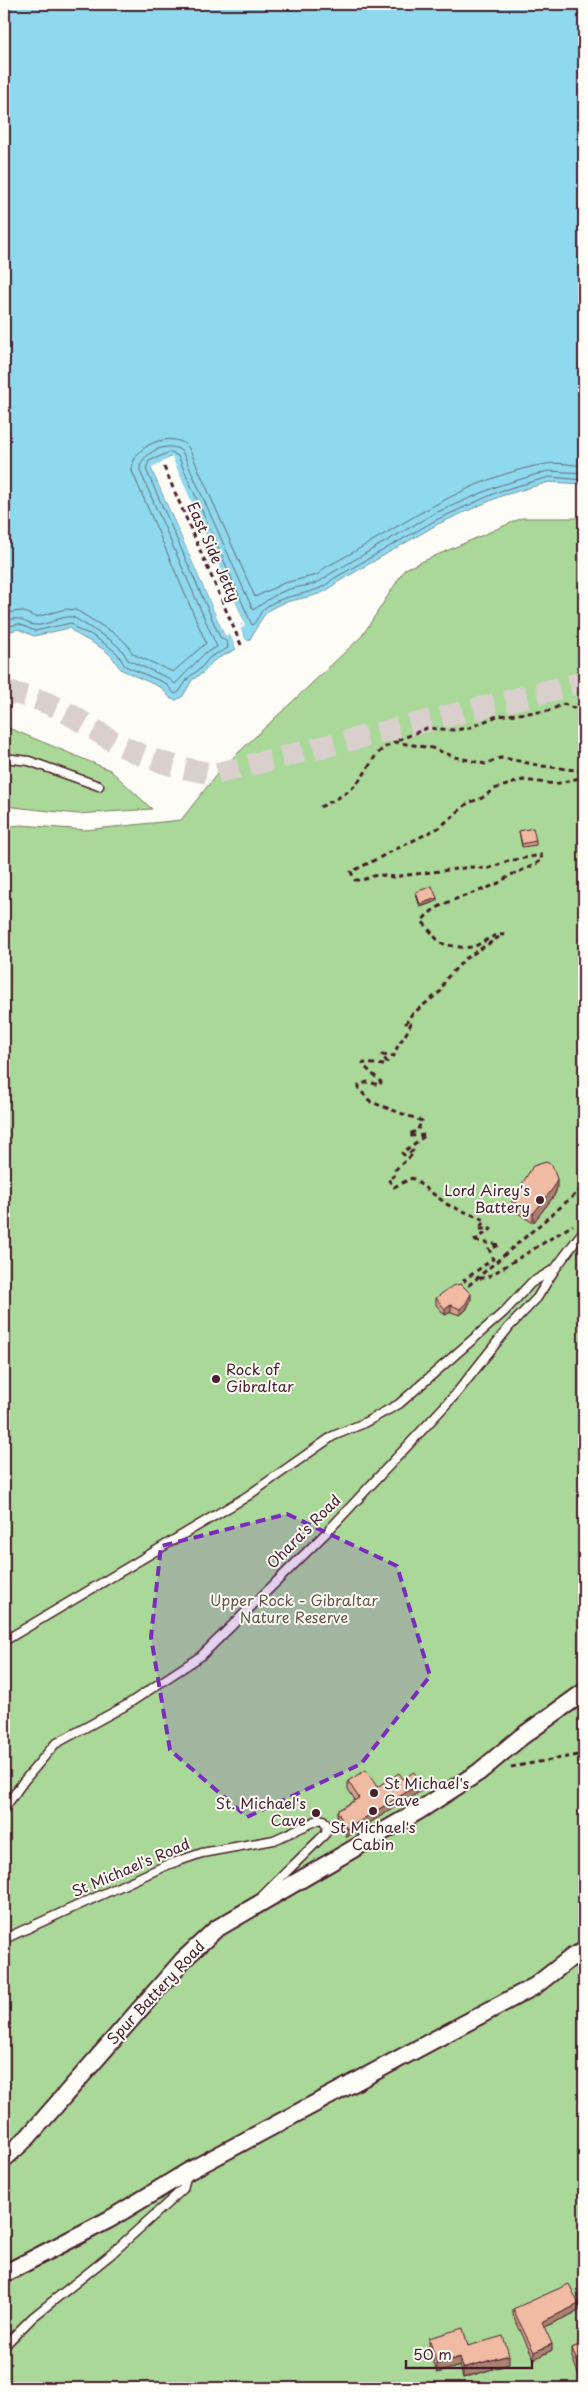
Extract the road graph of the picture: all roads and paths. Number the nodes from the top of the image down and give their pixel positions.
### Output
1 (164, 467) dead end
2 (242, 647) dead end
3 (584, 706) edge
4 (394, 742) junction
5 (4, 758) edge
6 (584, 771) edge
7 (584, 777) edge
8 (99, 786) dead end
9 (320, 807) dead end
10 (584, 1187) edge
11 (579, 1221) dead end
12 (584, 1230) edge
13 (555, 1269) junction
14 (478, 1278) junction
15 (4, 1640) edge
16 (584, 1692) edge
17 (584, 1754) edge
18 (508, 1767) dead end
19 (4, 1809) edge
20 (247, 1910) junction
21 (4, 1939) edge
22 (584, 1951) edge
23 (4, 2159) edge
24 (187, 2172) junction
25 (4, 2274) edge
26 (4, 2346) edge

1 - 2 path, East Side Jetty
3 - 4 path
4 - 6 path
4 - 9 path
5 - 8 lane
7 - 14 path
10 - 14 path
11 - 14 path
12 - 13 lane, Ohara's Road
13 - 15 lane
13 - 19 lane, Ohara's Road
16 - 20 street, Spur Battery Road
17 - 18 path
20 - 21 lane, St Michael's Road
20 - 23 street, Spur Battery Road
22 - 24 street
24 - 25 street
24 - 26 lane

